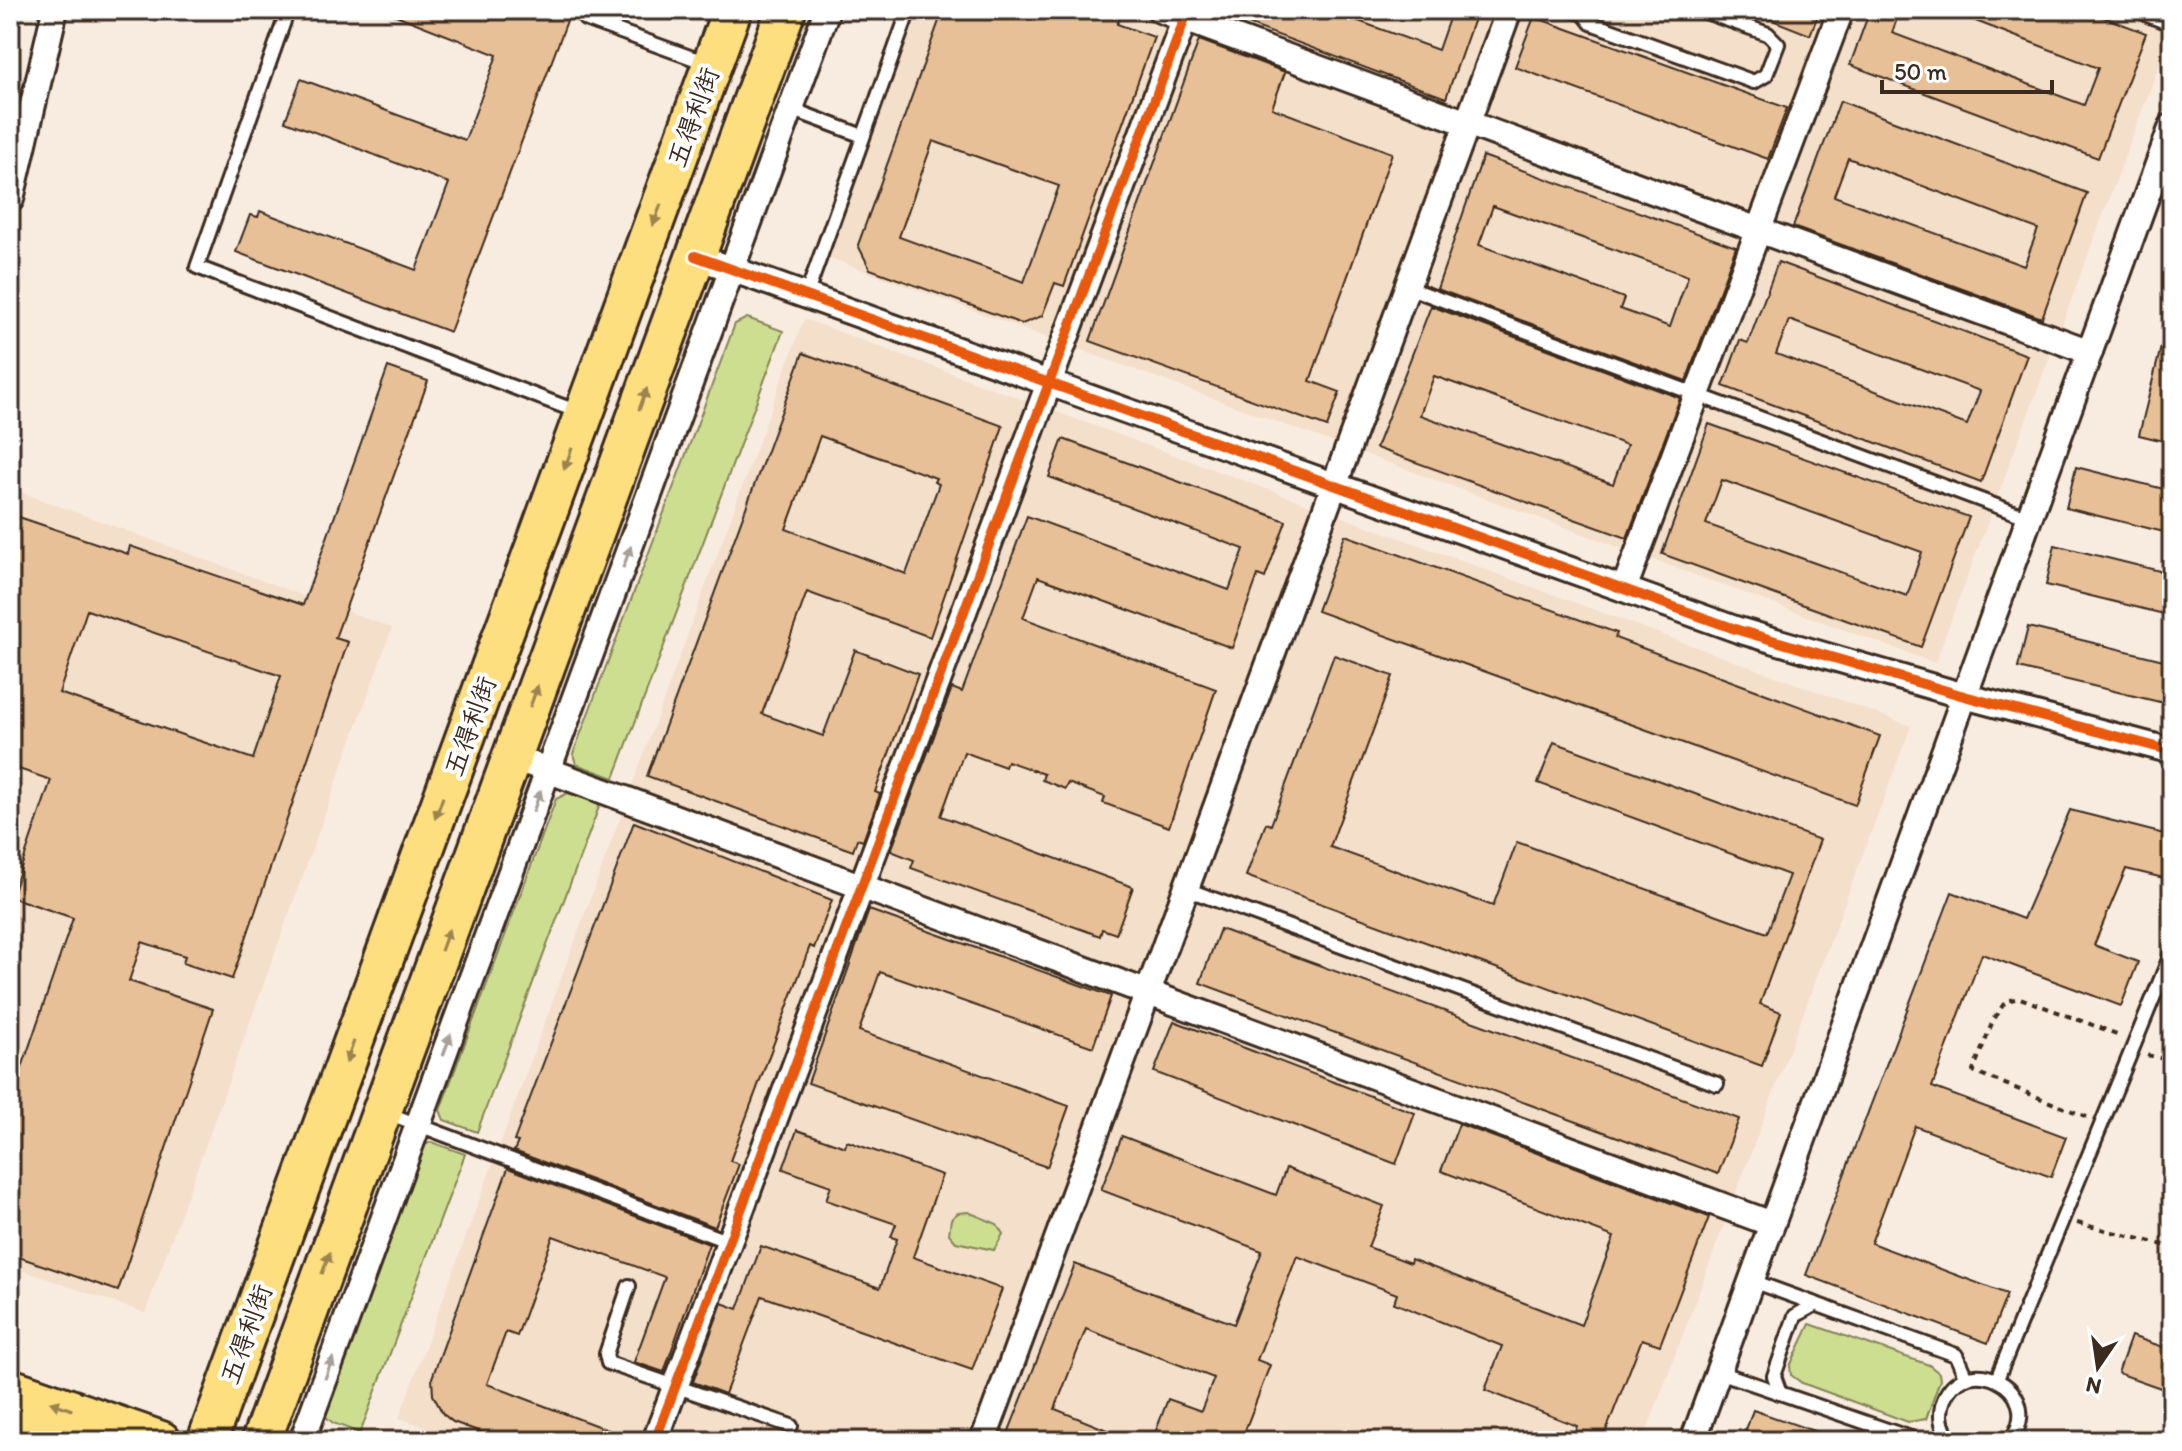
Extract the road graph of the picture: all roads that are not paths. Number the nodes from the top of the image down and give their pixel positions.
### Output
1 (55, 10) edge
2 (288, 10) edge
3 (732, 10) edge
4 (786, 10) edge
5 (827, 10) edge
6 (909, 10) edge
7 (1160, 10) edge
8 (1509, 10) edge
9 (1700, 10) edge
10 (1841, 10) edge
11 (2151, 10) edge
12 (1580, 11) edge
13 (1187, 14) edge
14 (2172, 18) edge
15 (585, 19) dead end
16 (712, 65) junction
17 (791, 109) junction
18 (1467, 123) junction
19 (2172, 126) edge
20 (863, 136) junction
21 (11, 199) edge
22 (1759, 230) junction
23 (695, 256) junction
24 (732, 269) junction
25 (1407, 287) junction
26 (806, 296) junction
27 (2090, 352) junction
28 (1049, 383) junction
29 (1697, 395) junction
30 (584, 414) junction
31 (1334, 485) junction
32 (2029, 518) junction
33 (1624, 589) junction
34 (1964, 696) junction
35 (2172, 751) edge
36 (512, 757) junction
37 (548, 770) junction
38 (860, 886) junction
39 (1186, 889) junction
40 (2172, 952) edge
41 (1148, 993) junction
42 (1717, 1084) dead end
43 (382, 1111) junction
44 (418, 1125) junction
45 (1772, 1224) junction
46 (729, 1242) junction
47 (1752, 1281) junction
48 (629, 1286) dead end
49 (1816, 1304) junction
50 (1719, 1372) junction
51 (1966, 1378) junction
52 (1997, 1379) junction
53 (675, 1386) junction
54 (10, 1388) edge
55 (1780, 1393) junction
56 (10, 1417) edge
57 (791, 1426) dead end
58 (1950, 1440) edge
59 (78, 1441) edge
60 (161, 1441) edge
61 (207, 1441) edge
62 (261, 1441) edge
63 (302, 1441) edge
64 (655, 1441) edge
65 (983, 1441) edge
66 (1693, 1441) edge
67 (1919, 1441) edge
68 (1932, 1441) edge
69 (2010, 1441) edge

1 - 21 street
2 - 30 lane
3 - 16 main road, 五得利街
4 - 23 main road, 五得利街
5 - 17 street
6 - 20 lane
7 - 13 street
8 - 18 street
9 - 12 lane
10 - 22 street
11 - 14 street
13 - 18 street
13 - 28 street
15 - 16 lane
16 -> 30 main road, 五得利街
17 - 20 lane
17 - 24 street
18 - 22 street
18 - 25 street
19 - 27 street
20 - 26 lane
22 - 27 street
22 - 29 street
23 - 24 street
36 -> 23 main road, 五得利街
24 - 26 street
37 -> 24 street
25 - 29 lane
25 - 31 street
26 - 28 street
27 - 32 street
28 - 31 street
28 - 38 street
29 - 32 lane
29 - 33 street
30 -> 61 main road, 五得利街
31 - 33 street
31 - 39 street
32 - 34 street
33 - 34 street
34 - 35 street
34 - 45 street
36 - 37 street
43 -> 36 main road, 五得利街
37 - 38 street
44 -> 37 street
38 - 41 street
38 - 46 street
39 - 41 street
39 - 42 lane
40 - 52 lane
41 - 45 street
41 - 65 street
43 - 44 lane
62 -> 43 main road, 五得利街
44 - 46 lane
63 -> 44 street
45 - 47 street
46 - 53 street
47 - 49 lane
47 - 50 street
48 - 53 lane
49 - 51 lane
49 - 55 lane
50 - 55 lane
50 - 66 street
51 - 52 lane
51 - 58 lane
52 - 69 lane
53 - 57 lane
53 - 64 street
60 -> 54 main road
55 - 67 lane
56 - 59 main road
58 - 68 lane

